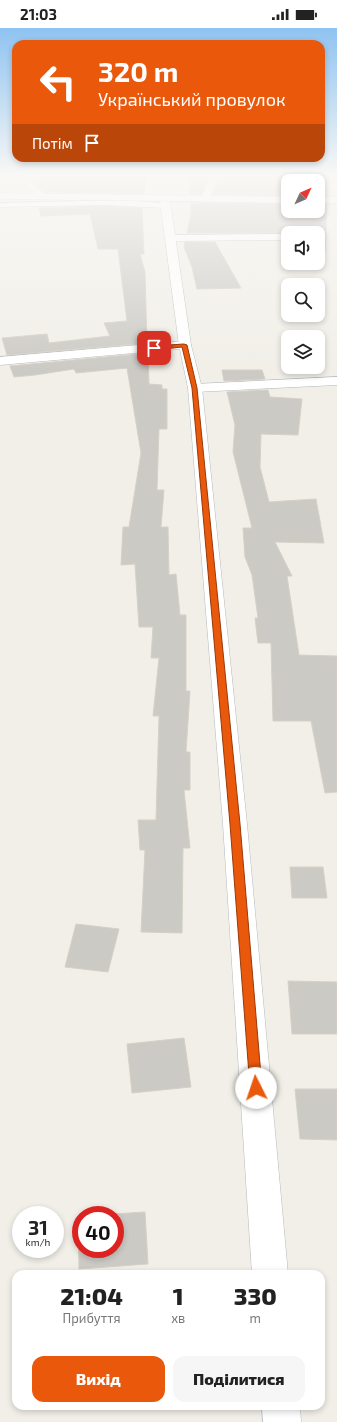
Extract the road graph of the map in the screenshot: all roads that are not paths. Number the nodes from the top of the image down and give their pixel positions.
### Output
1 (171, 239) edge
2 (184, 345) junction
3 (0, 361) edge
4 (337, 381) edge
5 (195, 388) junction
6 (270, 1270) edge
7 (281, 1410) edge
8 (282, 1422) edge

1 - 2 street
2 - 3 street
2 - 5 street
4 - 5 street
5 - 6 street
7 - 8 street

